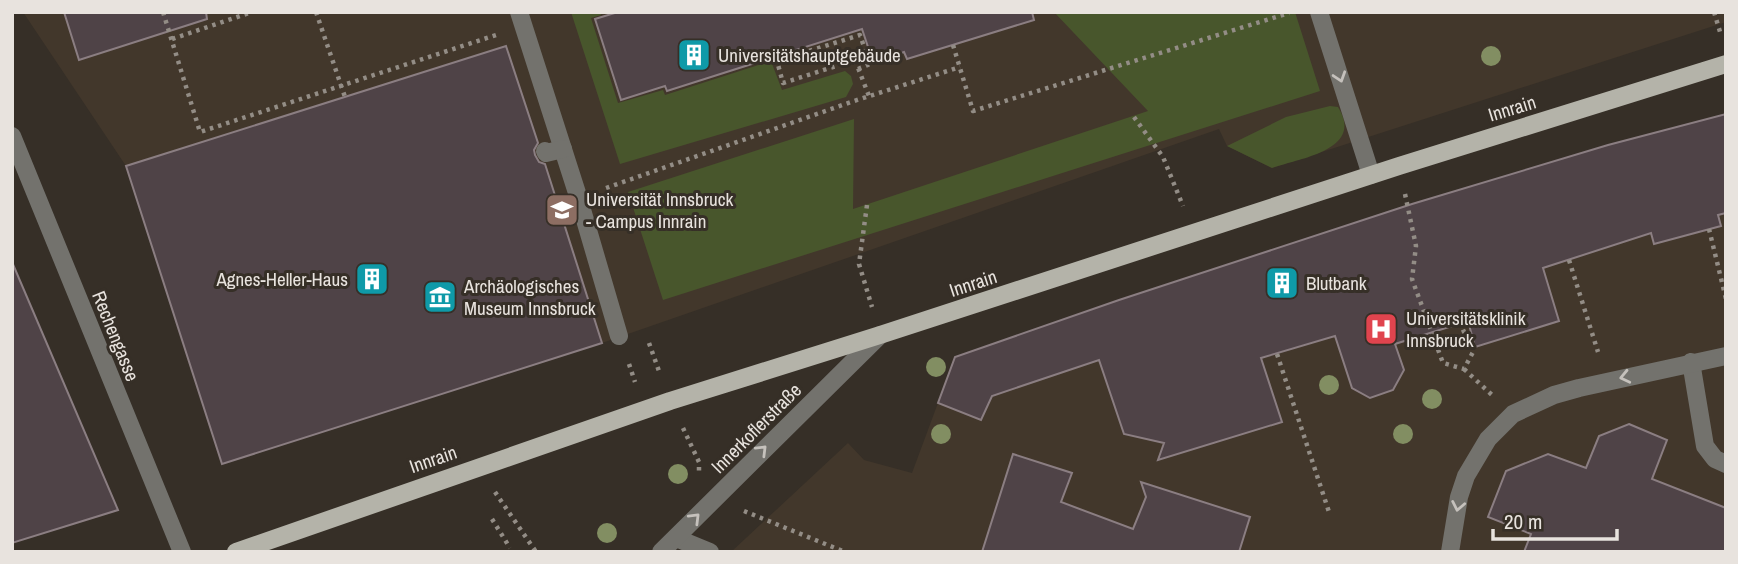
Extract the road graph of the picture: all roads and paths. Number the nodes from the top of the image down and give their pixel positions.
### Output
1 (163, 12) edge
2 (252, 12) edge
3 (316, 12) edge
4 (1289, 12) edge
5 (1319, 12) edge
6 (521, 19) edge
7 (172, 39) junction
8 (953, 45) dead end
9 (1726, 64) edge
10 (960, 68) junction
11 (858, 69) junction
12 (869, 96) junction
13 (345, 97) dead end
14 (1134, 117) dead end
15 (12, 136) edge
16 (1399, 166) junction
17 (1371, 175) junction
18 (625, 182) dead end
19 (867, 205) dead end
20 (1709, 229) dead end
21 (1193, 233) junction
22 (1569, 260) dead end
23 (1726, 299) edge
24 (1460, 323) dead end
25 (880, 335) junction
26 (619, 336) dead end
27 (647, 339) dead end
28 (625, 354) dead end
29 (1276, 354) dead end
30 (1726, 356) edge
31 (1691, 362) junction
32 (657, 367) dead end
33 (1607, 381) junction
34 (644, 409) junction
35 (1726, 464) edge
36 (714, 499) junction
37 (509, 512) dead end
38 (1329, 512) dead end
39 (492, 519) dead end
40 (676, 538) junction
41 (510, 548) dead end
42 (534, 550) edge
43 (182, 552) edge
44 (236, 552) edge
45 (526, 552) edge
46 (661, 552) edge
47 (710, 552) edge
48 (845, 552) edge
49 (1450, 552) edge

1 - 7 path
2 - 7 path
3 - 13 path
4 - 10 path
5 -> 17 street
6 - 7 path
6 - 26 street
8 - 10 path
9 - 16 main road, Innrain
10 - 12 path
11 - 11 path
11 - 12 path
12 - 18 path
14 - 21 path
15 - 43 street, Rechengasse
16 - 17 main road, Innrain
16 - 24 path
17 - 21 main road, Innrain
19 - 25 path
20 - 23 path
21 - 25 main road, Innrain
22 - 33 path
25 - 34 main road, Innrain
36 -> 25 street, Innerkoflerstraße
27 - 32 path
28 - 34 path
29 - 38 path
30 - 31 street
31 -> 33 street
31 - 35 street
33 -> 49 street
34 - 44 main road, Innrain
40 -> 36 street, Innerkoflerstraße
36 - 48 path
37 - 42 path
39 - 41 path
40 - 46 street, Innerkoflerstraße
40 - 47 street
42 - 45 path

